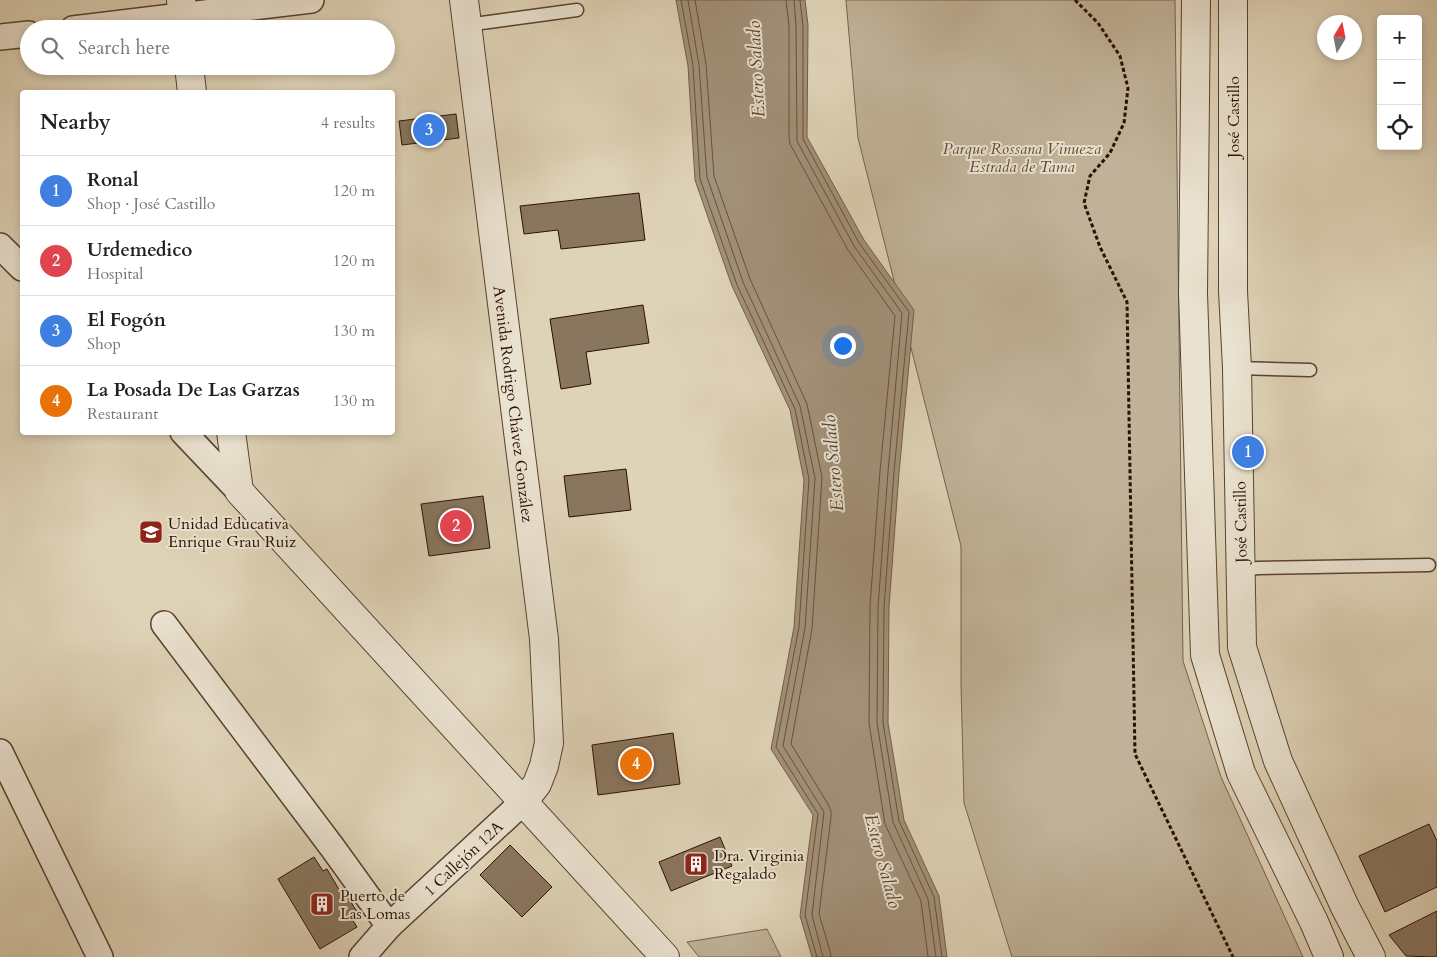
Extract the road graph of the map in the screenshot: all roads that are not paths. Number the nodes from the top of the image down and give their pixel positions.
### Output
1 (311, 0) edge
2 (1196, 0) edge
3 (1233, 0) edge
4 (577, 10) dead end
5 (465, 12) edge
6 (183, 15) edge
7 (144, 20) edge
8 (20, 35) edge
9 (0, 37) edge
10 (190, 75) edge
11 (192, 90) edge
12 (0, 246) edge
13 (20, 266) edge
14 (1233, 290) junction
15 (1194, 293) junction
16 (1237, 368) junction
17 (1310, 370) dead end
18 (186, 435) edge
19 (231, 435) edge
20 (239, 491) junction
21 (1428, 565) dead end
22 (1241, 570) junction
23 (164, 624) dead end
24 (0, 752) edge
25 (522, 802) junction
26 (389, 926) junction
27 (658, 954) edge
28 (100, 957) edge
29 (362, 957) edge
30 (1330, 957) edge
31 (1371, 957) edge

1 - 6 street
2 - 15 street
3 - 14 street, José Castillo
4 - 5 lane
5 - 25 street, Avenida Rodrigo Chávez González
6 - 7 street
8 - 9 street
10 - 11 street
12 - 13 street
14 - 15 street
14 - 16 street, José Castillo
15 - 30 street
16 - 17 lane
16 - 22 street, José Castillo
18 - 20 street
19 - 20 street
20 - 25 street
21 - 22 lane
22 - 31 street, José Castillo
23 - 26 street
24 - 28 street
25 - 26 street, 1 Callejón 12A
25 - 27 street
26 - 29 street, 1 Callejón 12A

